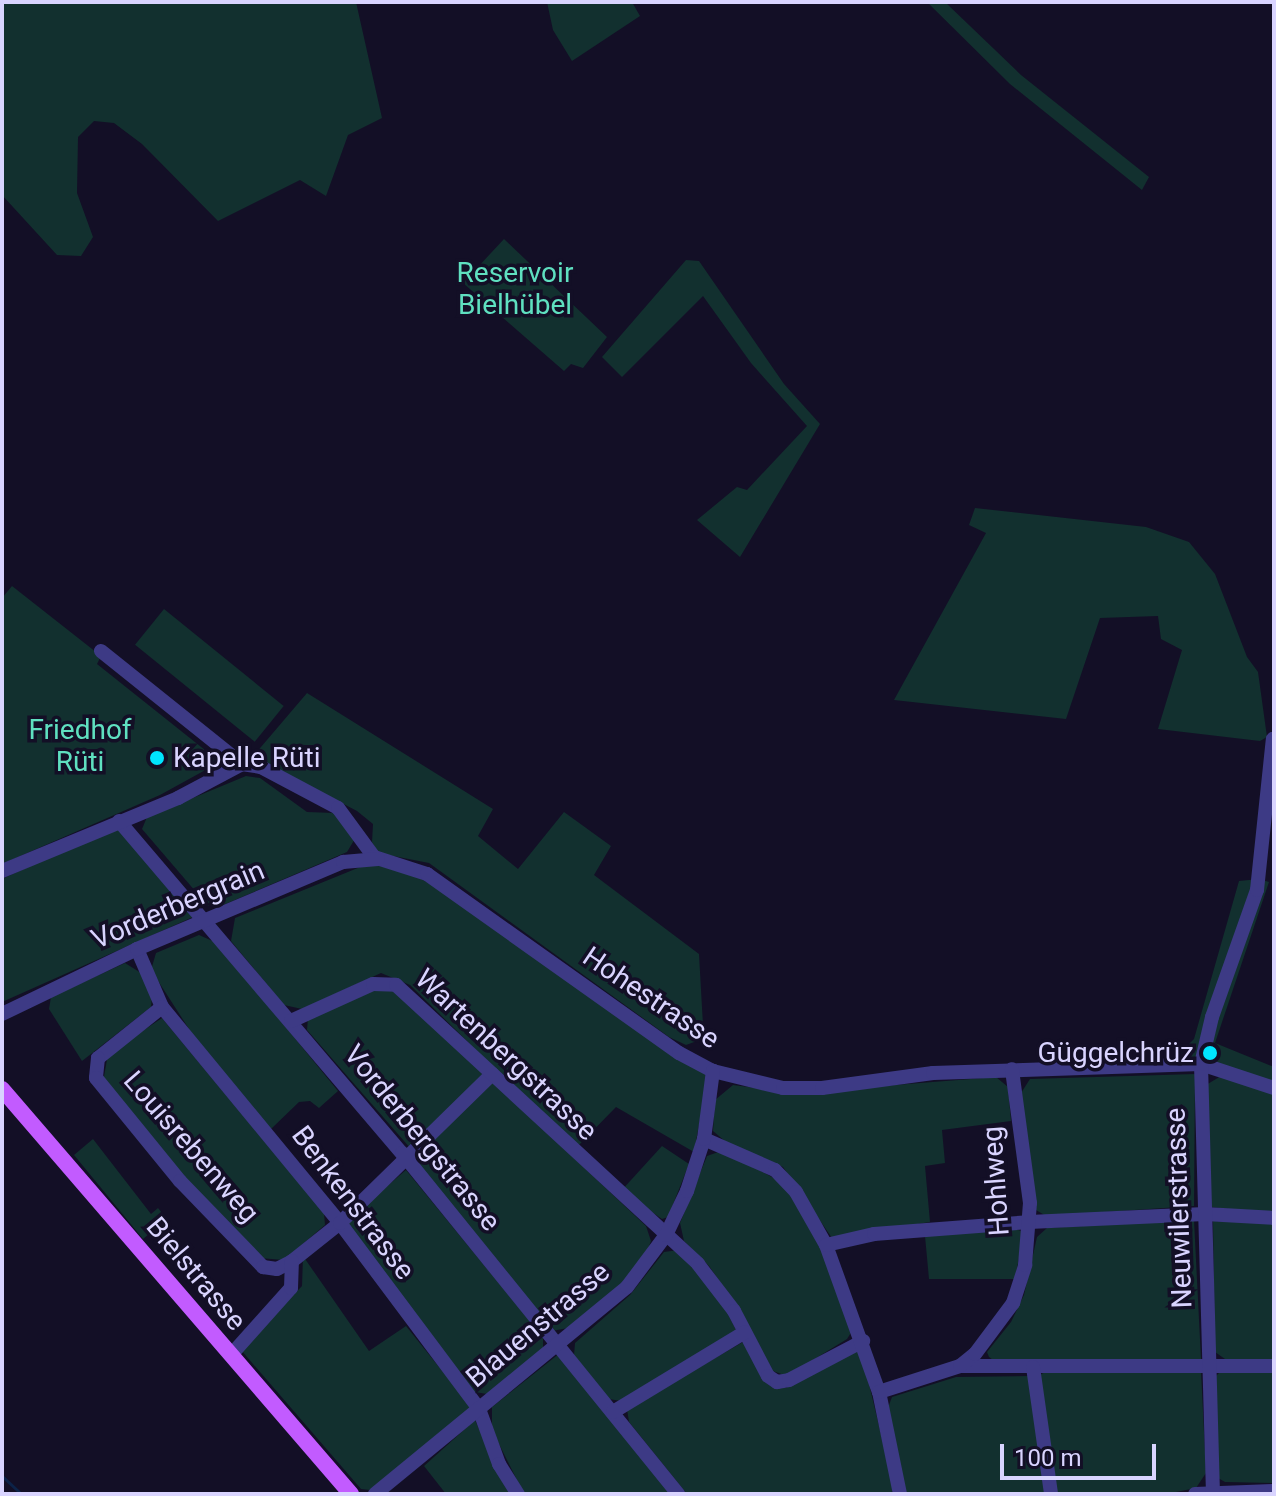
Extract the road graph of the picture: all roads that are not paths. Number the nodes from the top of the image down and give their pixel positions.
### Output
1 (101, 651) dead end
2 (1273, 739) edge
3 (242, 764) junction
4 (119, 821) junction
5 (378, 859) junction
6 (2, 871) edge
7 (206, 924) junction
8 (137, 949) junction
9 (162, 1007) junction
10 (2, 1014) edge
11 (291, 1021) junction
12 (1201, 1064) junction
13 (1012, 1069) junction
14 (713, 1071) junction
15 (492, 1074) junction
16 (1274, 1088) edge
17 (2, 1089) edge
18 (704, 1139) junction
19 (409, 1161) junction
20 (1205, 1214) junction
21 (1274, 1218) edge
22 (1029, 1222) junction
23 (340, 1223) junction
24 (666, 1235) junction
25 (826, 1245) junction
26 (292, 1261) junction
27 (745, 1332) junction
28 (863, 1341) junction
29 (560, 1345) junction
30 (231, 1355) junction
31 (1209, 1365) junction
32 (960, 1366) junction
33 (1274, 1366) edge
34 (1033, 1367) junction
35 (879, 1392) junction
36 (479, 1409) junction
37 (613, 1412) junction
38 (1274, 1491) edge
39 (1213, 1492) edge
40 (351, 1494) edge
41 (375, 1494) edge
42 (518, 1494) edge
43 (678, 1494) edge
44 (900, 1494) edge
45 (1051, 1494) edge
46 (1195, 1494) edge

1 - 3 street
2 - 12 street, Neuwilerstrasse
3 - 4 street
3 - 5 street
4 - 6 street
4 - 7 street, Vorderbergstrasse
5 - 7 street, Vorderbergrain
5 - 14 street, Hohestrasse
7 - 8 street, Vorderbergrain
7 - 11 street, Vorderbergstrasse
8 - 9 street, Benkenstrasse
8 - 10 street, Vorderbergrain
9 - 23 street, Benkenstrasse
9 - 26 street, Louisrebenweg
11 - 15 street, Wartenbergstrasse
11 - 19 street, Vorderbergstrasse
12 - 13 street, Hohestrasse
12 - 16 street, Hohestrasse
12 - 20 street, Neuwilerstrasse
13 - 14 street, Hohestrasse
13 - 22 street, Hohlweg
14 - 18 street, Blauenstrasse
15 - 19 street
15 - 24 street, Wartenbergstrasse
17 - 30 main road, Bielstrasse
18 - 24 street, Blauenstrasse
18 - 25 street
19 - 23 street
19 - 29 street, Vorderbergstrasse
20 - 21 street
20 - 22 street
20 - 31 street, Neuwilerstrasse
22 - 25 street
22 - 32 street, Hohlweg
23 - 26 street
23 - 36 street, Benkenstrasse
24 - 27 street, Wartenbergstrasse
24 - 29 street, Blauenstrasse
25 - 28 street
26 - 30 street
27 - 28 street, Wartenbergstrasse
27 - 37 street
28 - 35 street
29 - 36 street, Blauenstrasse
29 - 37 street, Vorderbergstrasse
30 - 40 main road, Bielstrasse
31 - 33 street
31 - 34 street
31 - 39 street, Neuwilerstrasse
32 - 34 street
32 - 35 street
34 - 45 street
35 - 44 street
36 - 41 street, Blauenstrasse
36 - 42 street, Benkenstrasse
37 - 43 street, Vorderbergstrasse
38 - 39 street
39 - 46 street

